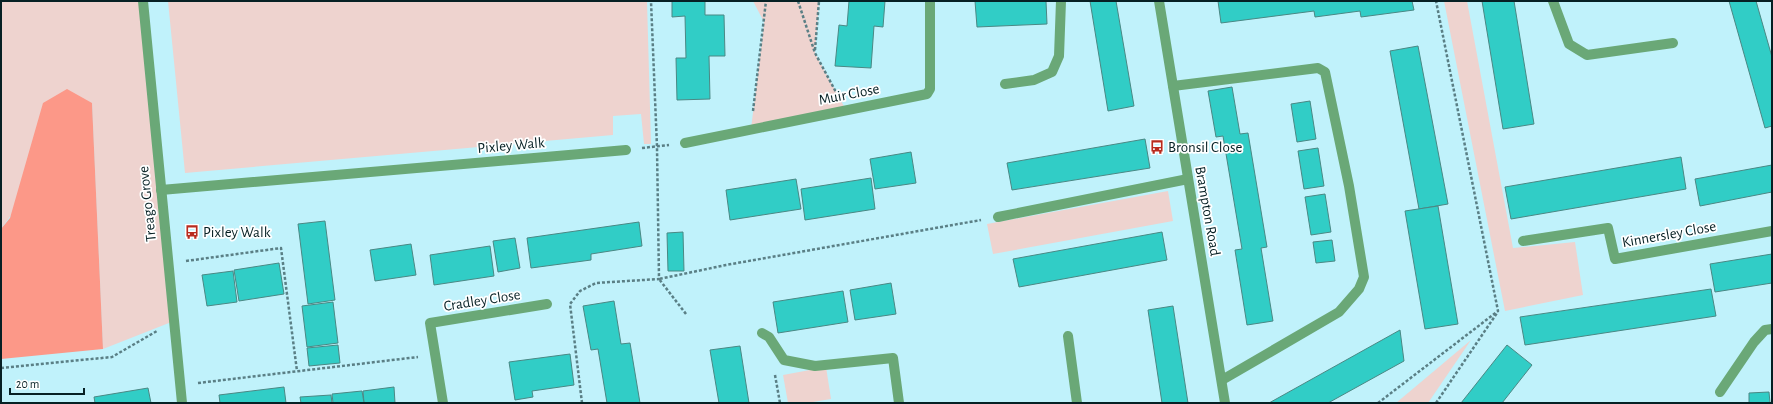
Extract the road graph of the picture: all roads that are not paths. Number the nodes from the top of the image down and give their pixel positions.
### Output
1 (143, 1) edge
2 (930, 1) edge
3 (1061, 1) edge
4 (1159, 1) edge
5 (1553, 1) edge
6 (1673, 43) dead end
7 (1005, 84) dead end
8 (1173, 86) junction
9 (685, 143) road end
10 (626, 150) road end
11 (1188, 179) junction
12 (161, 190) junction
13 (998, 217) road end
14 (1772, 231) edge
15 (1523, 241) dead end
16 (547, 304) dead end
17 (1772, 329) edge
18 (762, 332) dead end
19 (1068, 336) dead end
20 (1222, 380) junction
21 (1720, 392) dead end
22 (182, 403) edge
23 (443, 403) edge
24 (899, 403) edge
25 (1076, 403) edge
26 (1225, 403) edge

1 - 12 street, Treago Grove
2 - 9 street, Muir Close
3 - 7 street
4 - 8 street, Brampton Road
5 - 6 street
8 - 11 street, Brampton Road
8 - 20 street
10 - 12 street, Pixley Walk
11 - 13 street
11 - 20 street, Brampton Road
12 - 22 street, Treago Grove
14 - 15 street, Kinnersley Close
16 - 23 street, Cradley Close
17 - 21 street
18 - 24 street
19 - 25 street
20 - 26 street, Brampton Road

